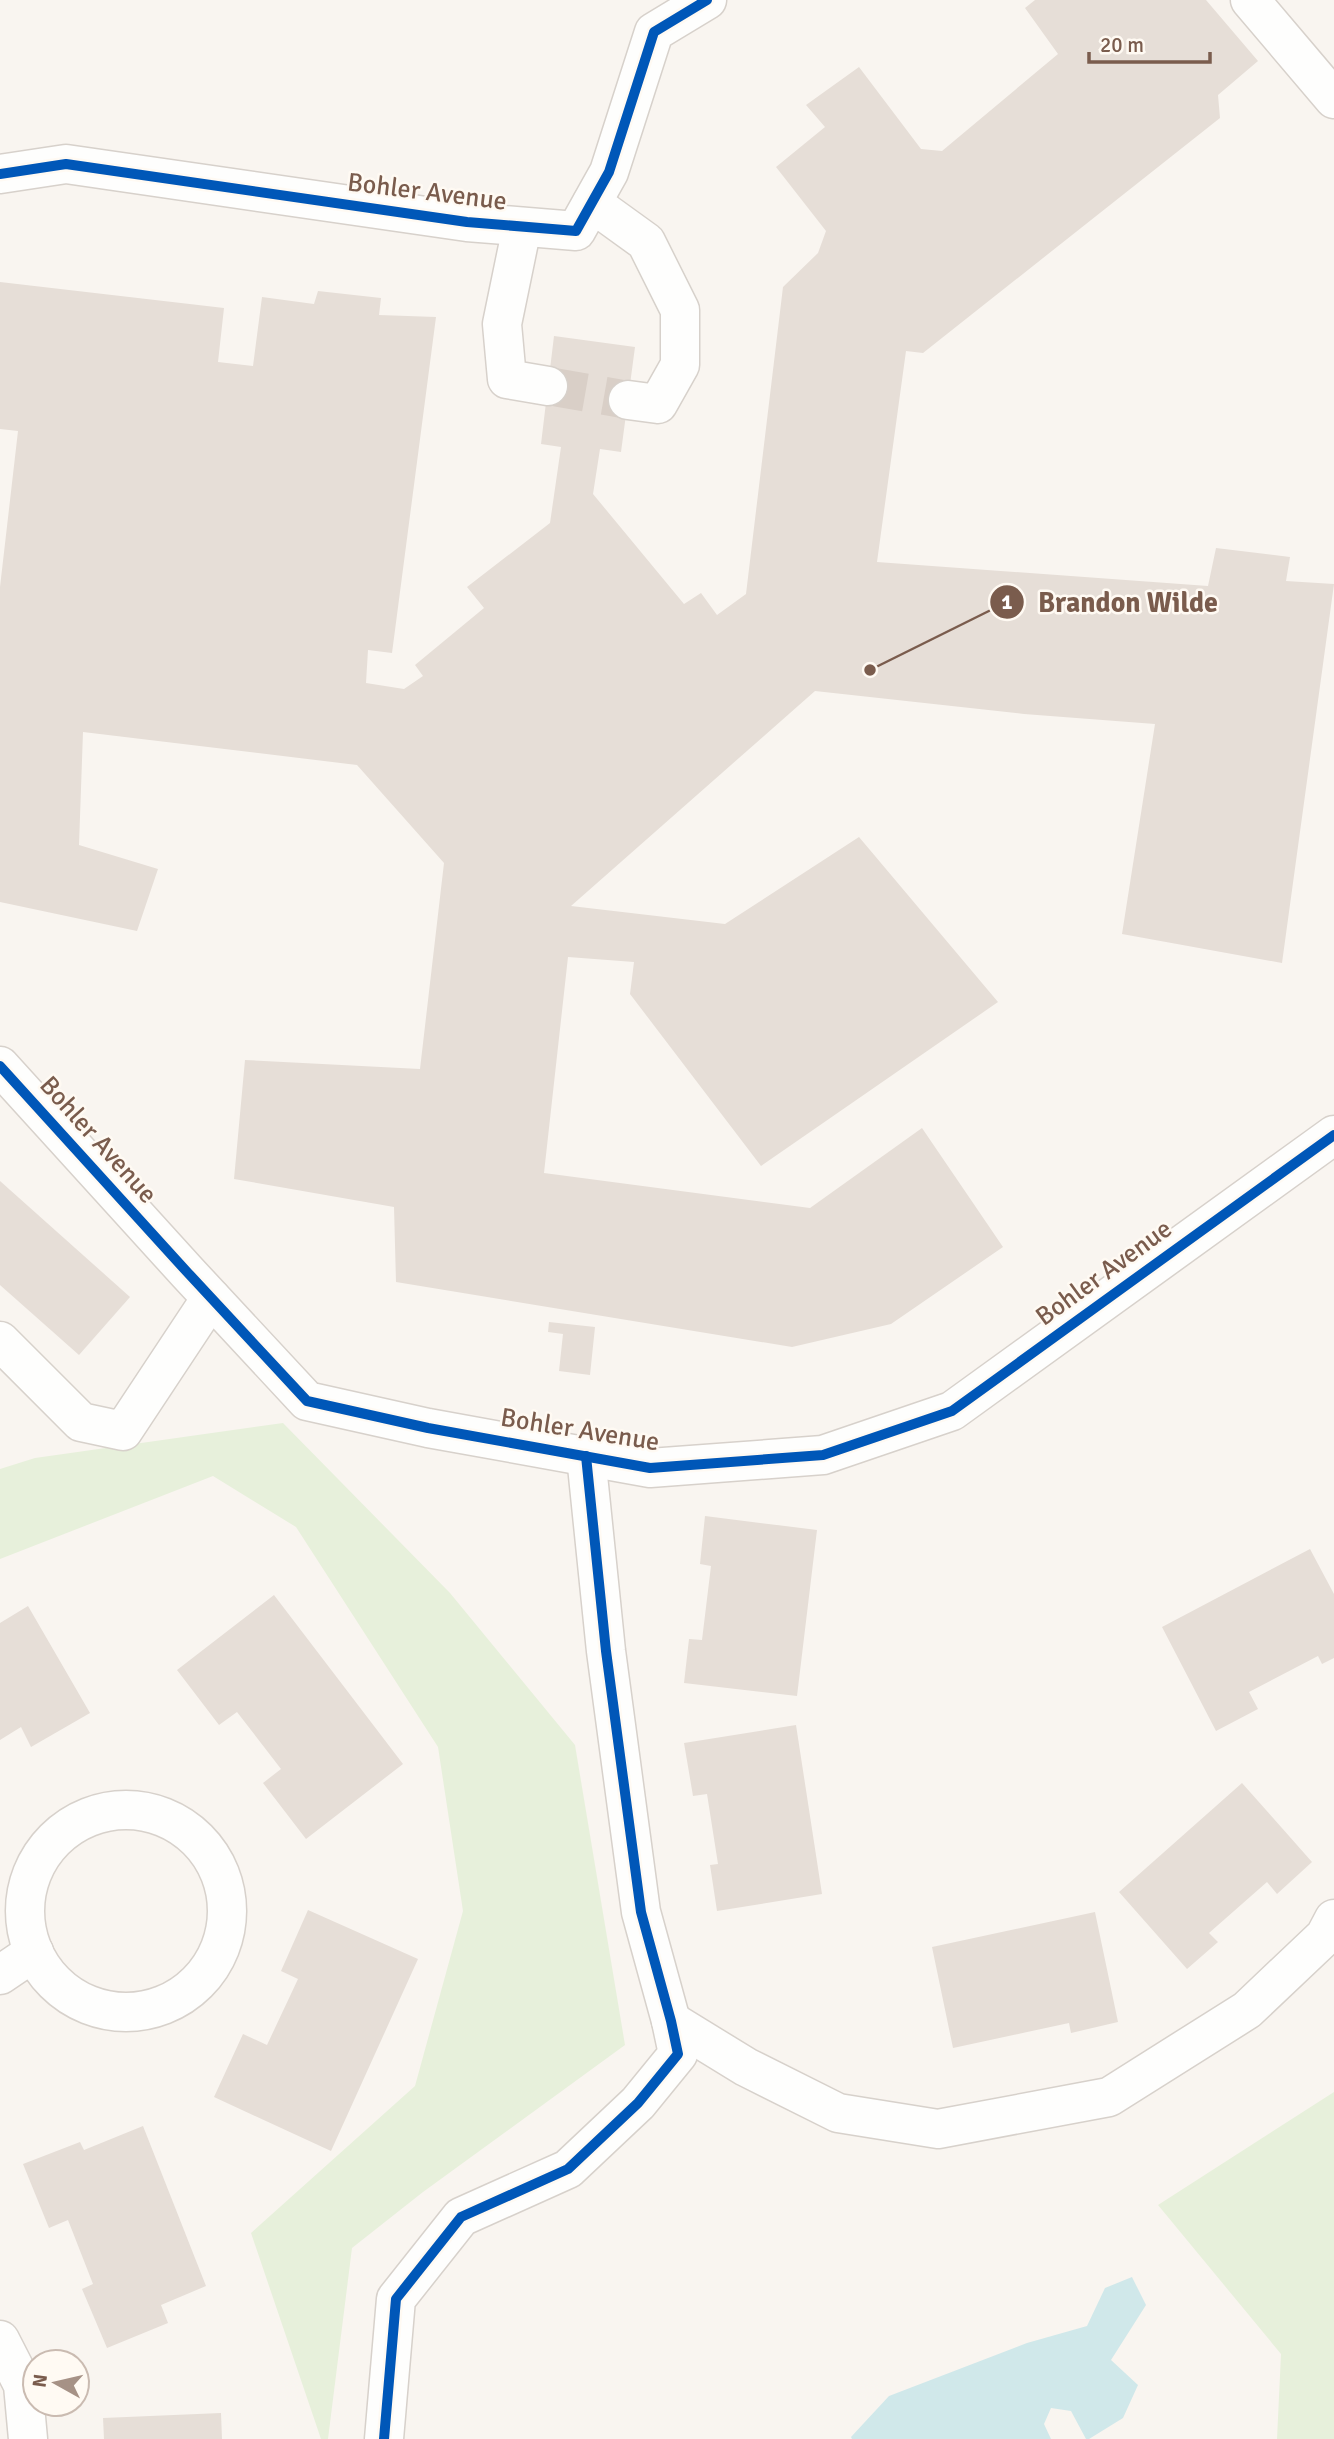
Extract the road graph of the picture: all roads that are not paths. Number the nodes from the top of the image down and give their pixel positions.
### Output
1 (707, 0) edge
2 (1250, 0) edge
3 (1334, 99) edge
4 (0, 174) edge
5 (592, 203) junction
6 (522, 227) junction
7 (548, 386) tunnel mouth
8 (628, 400) tunnel mouth
9 (0, 1066) edge
10 (1334, 1135) edge
11 (211, 1298) junction
12 (0, 1340) edge
13 (586, 1456) junction
14 (1334, 1919) edge
15 (34, 1952) junction
16 (0, 1975) edge
17 (671, 2021) junction
18 (0, 2340) edge
19 (28, 2439) edge
20 (384, 2439) edge

1 - 5 street, Bohler Avenue
2 - 3 street
4 - 6 street, Bohler Avenue
5 - 6 street, Bohler Avenue
5 - 8 street
6 - 7 street
9 - 11 street, Bohler Avenue
10 - 13 street, Bohler Avenue
11 - 12 street
11 - 13 street, Bohler Avenue
13 - 17 street
14 - 17 street
15 - 15 street
15 - 16 street
17 - 20 street
18 - 19 street

